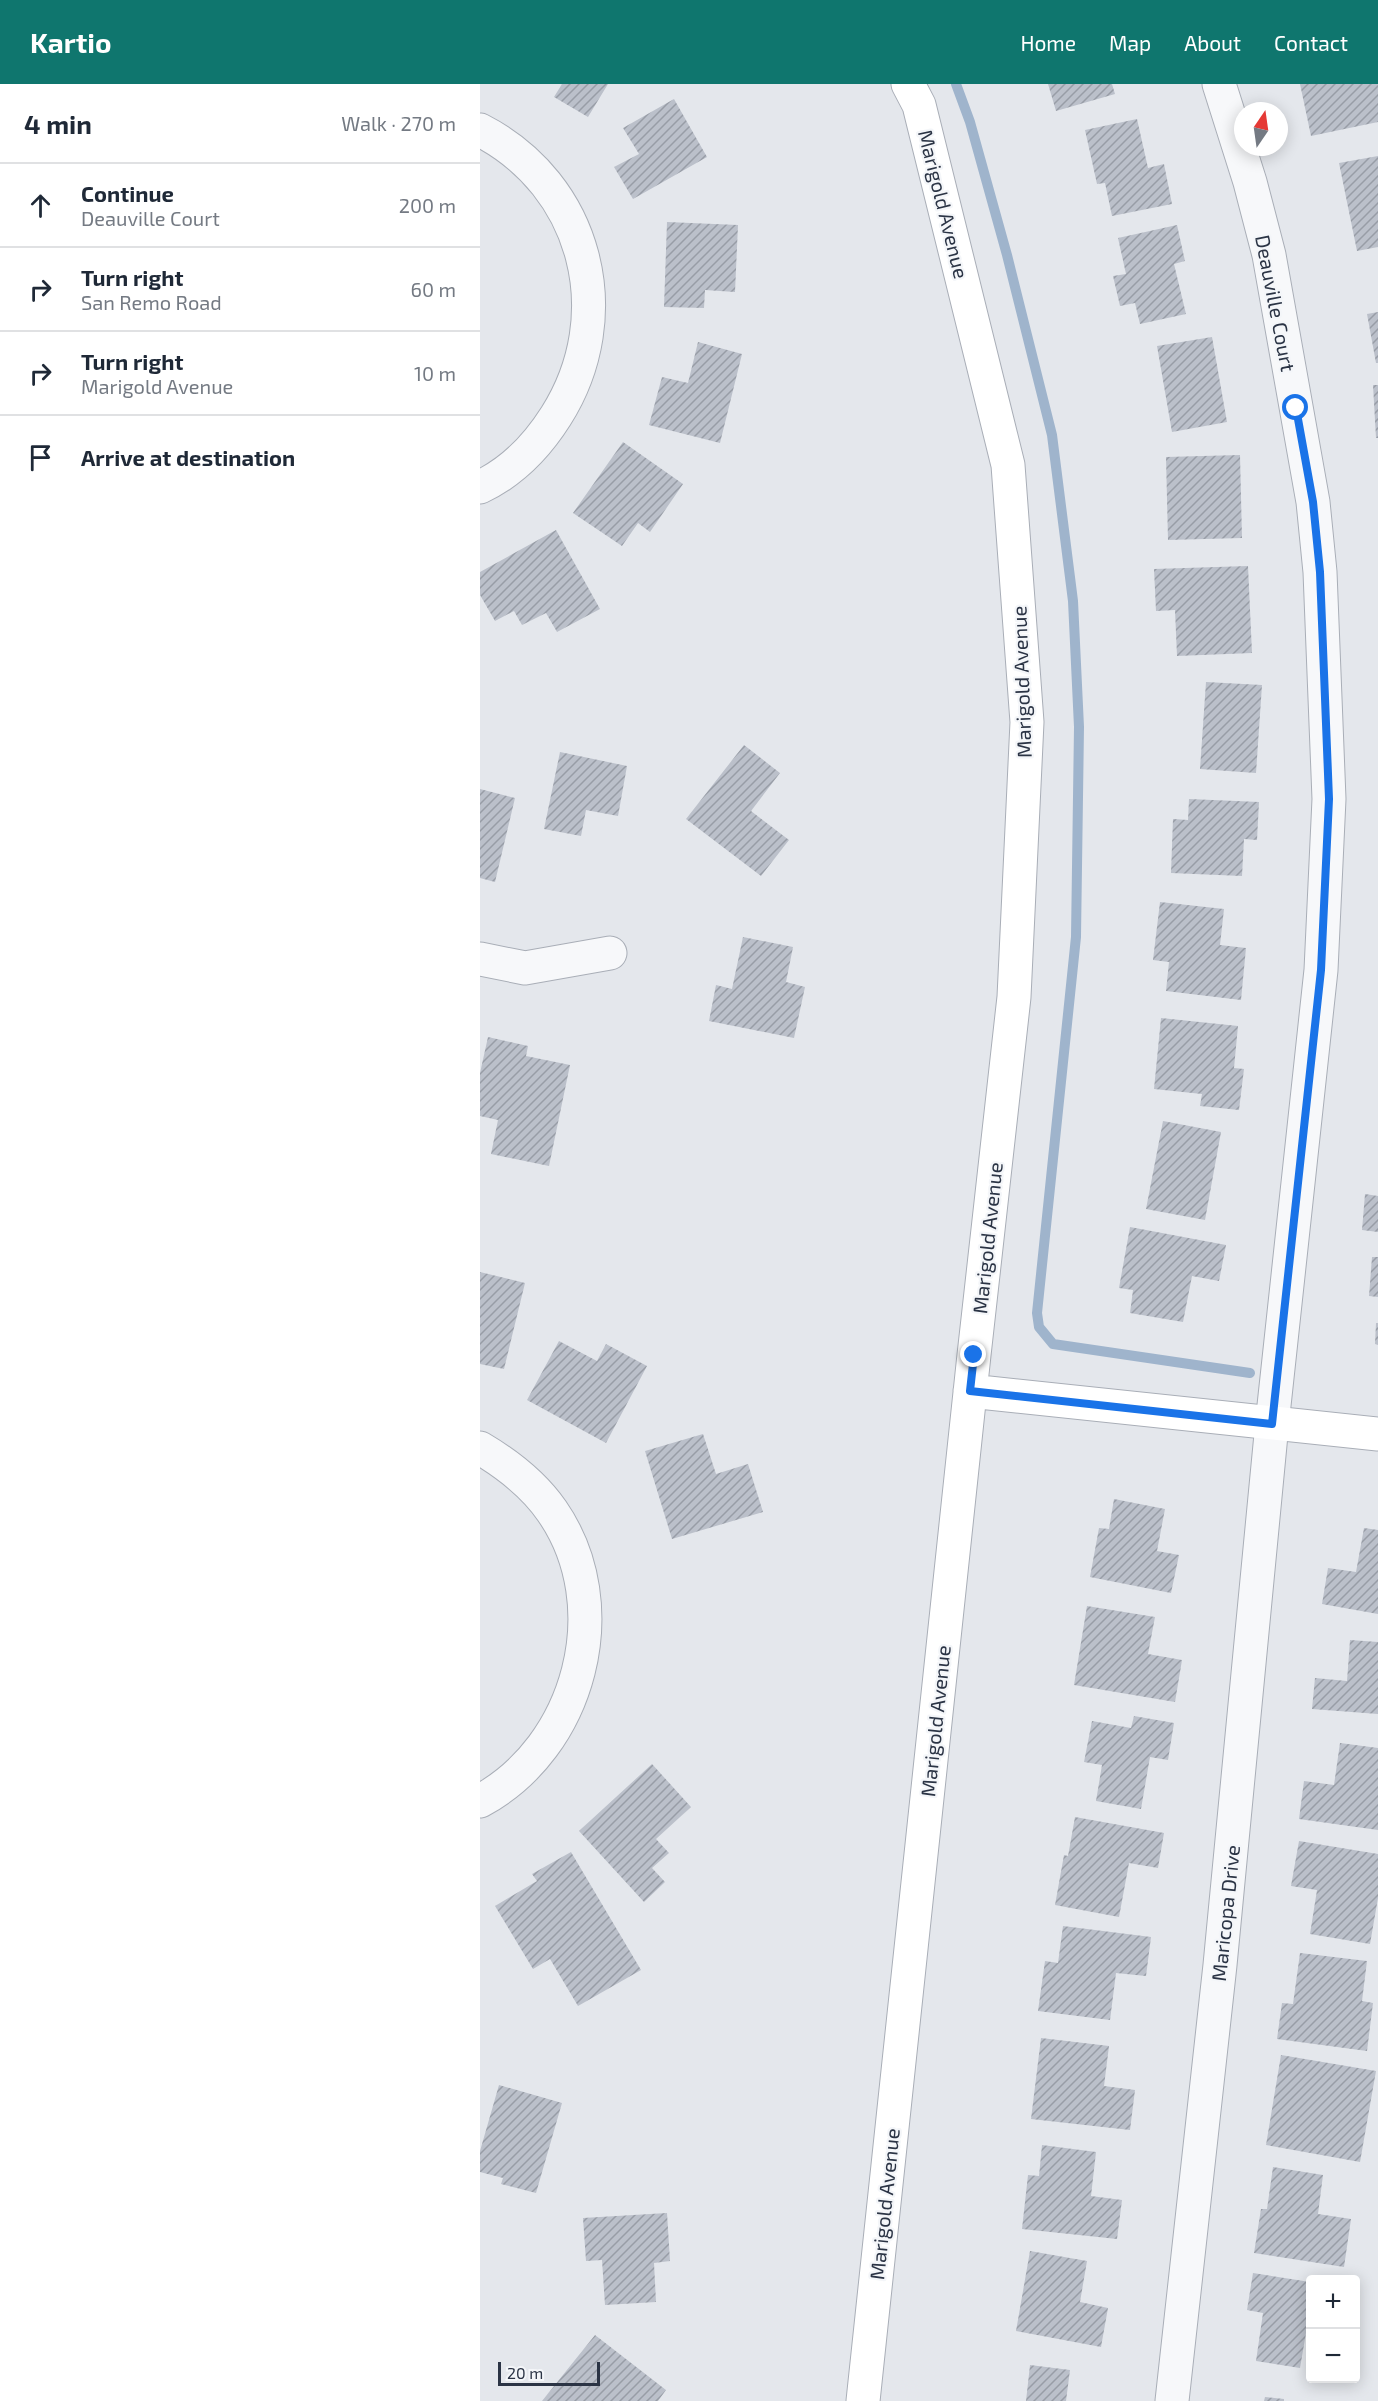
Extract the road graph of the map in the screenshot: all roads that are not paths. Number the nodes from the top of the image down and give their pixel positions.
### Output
1 (908, 84) edge
2 (1219, 84) edge
3 (480, 130) edge
4 (480, 487) edge
5 (610, 953) dead end
6 (480, 959) edge
7 (970, 1391) junction
8 (1272, 1424) junction
9 (1378, 1434) edge
10 (480, 1448) edge
11 (480, 1801) edge
12 (863, 2401) edge
13 (1172, 2401) edge

1 - 7 main road, Marigold Avenue
2 - 8 street, Deauville Court
3 - 4 street
5 - 6 street
7 - 8 main road
7 - 12 main road, Marigold Avenue
8 - 9 main road
8 - 13 street, Maricopa Drive
10 - 11 street

